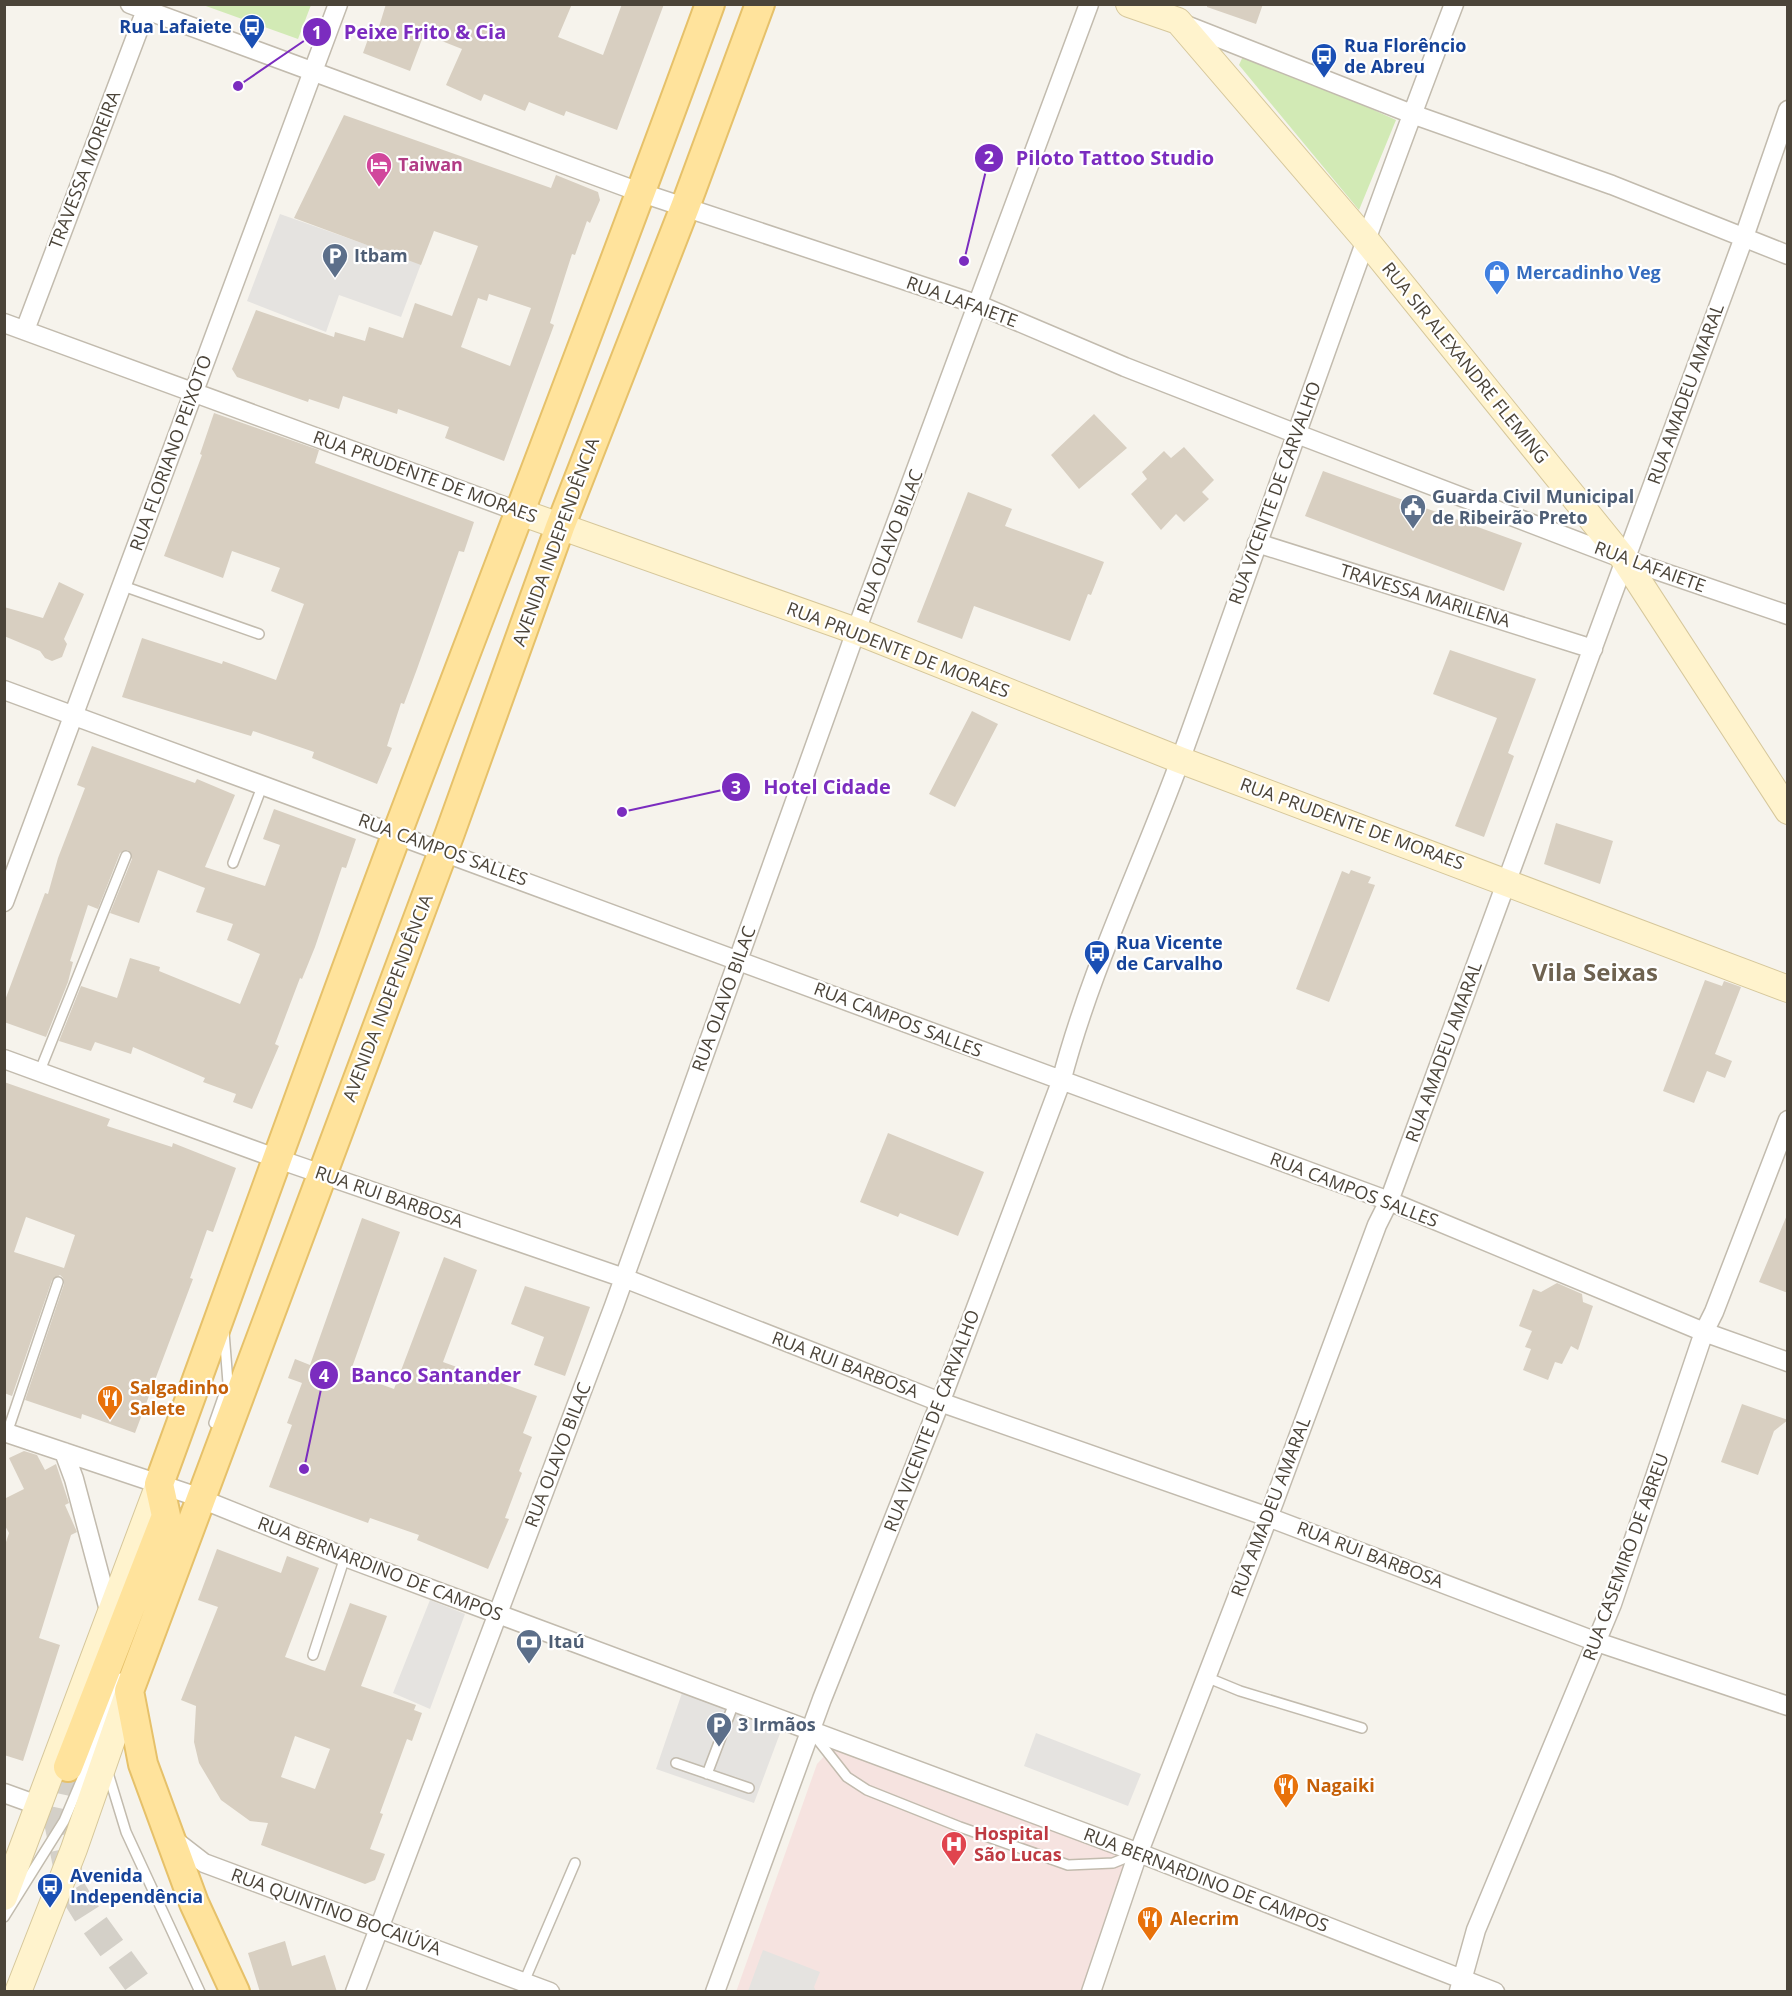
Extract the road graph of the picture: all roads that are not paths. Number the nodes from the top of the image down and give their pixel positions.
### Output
1 (339, 4) edge
2 (710, 4) edge
3 (760, 4) edge
4 (1089, 4) edge
5 (1129, 4) edge
6 (1454, 4) edge
7 (138, 7) edge
8 (1178, 21) junction
9 (314, 72) junction
10 (1788, 110) edge
11 (1412, 114) junction
12 (642, 193) junction
13 (685, 207) junction
14 (1365, 239) junction
15 (1743, 240) junction
16 (1788, 255) edge
17 (979, 305) junction
18 (4, 323) edge
19 (25, 330) junction
20 (194, 392) junction
21 (1297, 434) junction
22 (520, 512) junction
23 (560, 527) junction
24 (1257, 543) junction
25 (1624, 559) junction
26 (123, 586) junction
27 (1788, 615) edge
28 (856, 631) junction
29 (259, 634) dead end
30 (1593, 649) junction
31 (4, 690) edge
32 (75, 715) junction
33 (1180, 760) junction
34 (263, 784) junction
35 (1788, 811) edge
36 (397, 833) junction
37 (443, 850) junction
38 (126, 856) dead end
39 (233, 863) dead end
40 (1507, 881) junction
41 (4, 902) edge
42 (738, 960) junction
43 (1788, 989) edge
44 (4, 1059) edge
45 (39, 1073) junction
46 (1061, 1082) junction
47 (1788, 1120) edge
48 (278, 1159) junction
49 (322, 1174) junction
50 (1389, 1201) junction
51 (624, 1278) junction
52 (58, 1282) dead end
53 (222, 1311) junction
54 (1704, 1332) junction
55 (1788, 1362) edge
56 (940, 1402) junction
57 (6, 1432) edge
58 (210, 1435) dead end
59 (64, 1452) junction
60 (159, 1484) junction
61 (193, 1495) junction
62 (1268, 1516) junction
63 (345, 1557) junction
64 (110, 1614) junction
65 (498, 1614) junction
66 (1597, 1642) junction
67 (313, 1655) dead end
68 (1206, 1677) junction
69 (126, 1681) junction
70 (734, 1703) junction
71 (1788, 1706) edge
72 (103, 1723) junction
73 (1362, 1728) dead end
74 (811, 1730) junction
75 (104, 1762) junction
76 (676, 1764) dead end
77 (68, 1767) tunnel mouth
78 (707, 1774) junction
79 (749, 1788) dead end
80 (4, 1793) edge
81 (40, 1806) junction
82 (169, 1836) junction
83 (1139, 1853) junction
84 (575, 1863) dead end
85 (4, 1897) edge
86 (4, 1917) edge
87 (378, 1929) junction
88 (524, 1982) junction
89 (1461, 1986) edge
90 (18, 1992) edge
91 (200, 1992) edge
92 (235, 1992) edge
93 (356, 1992) edge
94 (550, 1992) edge
95 (716, 1992) edge
96 (1091, 1992) edge
97 (1495, 1992) edge

1 - 9 street, RUA FLORIANO PEIXOTO
2 - 12 main road
3 - 13 main road, AVENIDA INDEPENDÊNCIA
4 - 17 street, RUA OLAVO BILAC
5 - 8 main road
6 - 11 street, RUA VICENTE DE CARVALHO
7 - 9 street, RUA LAFAIETE
7 - 19 street, TRAVESSA MOREIRA
8 - 11 street
8 - 14 main road, RUA SIR ALEXANDRE FLEMING
9 - 12 street, RUA LAFAIETE
9 - 20 street, RUA FLORIANO PEIXOTO
10 - 15 street, RUA AMADEU AMARAL
11 - 14 street, RUA VICENTE DE CARVALHO
11 - 15 street
12 - 13 street, RUA LAFAIETE
12 - 22 main road
13 - 17 street, RUA LAFAIETE
13 - 23 main road, AVENIDA INDEPENDÊNCIA
14 - 21 street, RUA VICENTE DE CARVALHO
14 - 25 main road, RUA SIR ALEXANDRE FLEMING
15 - 16 street
15 - 25 street, RUA AMADEU AMARAL
17 - 21 street, RUA LAFAIETE
17 - 28 street, RUA OLAVO BILAC
18 - 19 street, RUA PRUDENTE DE MORAES
19 - 20 street, RUA PRUDENTE DE MORAES
20 - 22 street, RUA PRUDENTE DE MORAES
20 - 26 street, RUA FLORIANO PEIXOTO
21 - 24 street, RUA VICENTE DE CARVALHO
21 - 25 street, RUA LAFAIETE
22 - 23 main road, RUA PRUDENTE DE MORAES
22 - 36 main road
23 - 28 main road, RUA PRUDENTE DE MORAES
23 - 37 main road, AVENIDA INDEPENDÊNCIA
24 - 30 street, TRAVESSA MARILENA
24 - 33 street, RUA VICENTE DE CARVALHO
25 - 27 street, RUA LAFAIETE
25 - 30 street, RUA AMADEU AMARAL
25 - 35 main road, RUA SIR ALEXANDRE FLEMING
26 - 29 lane
26 - 32 street, RUA FLORIANO PEIXOTO
28 - 33 main road, RUA PRUDENTE DE MORAES
28 - 42 street, RUA OLAVO BILAC
30 - 40 street, RUA AMADEU AMARAL
31 - 32 street, RUA CAMPOS SALLES
32 - 34 street, RUA CAMPOS SALLES
32 - 41 street, RUA FLORIANO PEIXOTO
33 - 40 main road, RUA PRUDENTE DE MORAES
33 - 46 street, RUA VICENTE DE CARVALHO
34 - 36 street, RUA CAMPOS SALLES
34 - 39 lane
36 - 37 street, RUA CAMPOS SALLES
36 - 48 main road
37 - 42 street, RUA CAMPOS SALLES
37 - 49 main road, AVENIDA INDEPENDÊNCIA
38 - 45 lane
40 - 43 main road, RUA PRUDENTE DE MORAES
40 - 50 street, RUA AMADEU AMARAL
42 - 46 street, RUA CAMPOS SALLES
42 - 51 street, RUA OLAVO BILAC
44 - 45 street, RUA RUI BARBOSA
45 - 48 street, RUA RUI BARBOSA
46 - 50 street, RUA CAMPOS SALLES
46 - 56 street, RUA VICENTE DE CARVALHO
47 - 54 street, RUA CASEMIRO DE ABREU
48 - 49 street, RUA RUI BARBOSA
48 - 53 main road
49 - 51 street, RUA RUI BARBOSA
49 - 61 main road, AVENIDA INDEPENDÊNCIA
50 - 54 street, RUA CAMPOS SALLES
50 - 62 street, RUA AMADEU AMARAL
51 - 56 street, RUA RUI BARBOSA
51 - 65 street, RUA OLAVO BILAC
52 - 57 lane
53 - 58 lane
53 - 60 main road
54 - 55 street, RUA CAMPOS SALLES
54 - 66 street, RUA CASEMIRO DE ABREU
56 - 62 street, RUA RUI BARBOSA
56 - 74 street, RUA VICENTE DE CARVALHO
57 - 59 street, RUA BERNARDINO DE CAMPOS
59 - 60 street, RUA BERNARDINO DE CAMPOS
59 - 64 street
60 - 61 street, RUA BERNARDINO DE CAMPOS
60 - 64 main road
60 - 77 main road
61 - 63 street, RUA BERNARDINO DE CAMPOS
61 - 69 main road, AVENIDA INDEPENDÊNCIA
62 - 66 street, RUA RUI BARBOSA
62 - 68 street, RUA AMADEU AMARAL
63 - 65 street, RUA BERNARDINO DE CAMPOS
63 - 67 lane
64 - 81 main road
65 - 70 street, RUA BERNARDINO DE CAMPOS
65 - 87 street, RUA OLAVO BILAC
66 - 71 street, RUA RUI BARBOSA
66 - 89 street, RUA CASEMIRO DE ABREU
68 - 73 lane
68 - 83 street, RUA AMADEU AMARAL
69 - 72 lane
69 - 75 main road, AVENIDA INDEPENDÊNCIA
69 - 82 main road
70 - 74 street, RUA BERNARDINO DE CAMPOS
70 - 78 lane
72 - 75 lane
72 - 86 lane
74 - 83 street, RUA BERNARDINO DE CAMPOS
74 - 83 lane
74 - 95 street, RUA VICENTE DE CARVALHO
75 - 90 main road, AVENIDA INDEPENDÊNCIA
75 - 91 lane
76 - 78 lane
78 - 79 lane
80 - 81 street
81 - 85 main road
82 - 87 street, RUA QUINTINO BOCAIÚVA
82 - 92 main road
83 - 89 street, RUA BERNARDINO DE CAMPOS
83 - 96 street, RUA AMADEU AMARAL
84 - 88 lane
87 - 88 street, RUA QUINTINO BOCAIÚVA
87 - 93 street, RUA OLAVO BILAC
88 - 94 street, RUA QUINTINO BOCAIÚVA
89 - 97 street, RUA BERNARDINO DE CAMPOS

